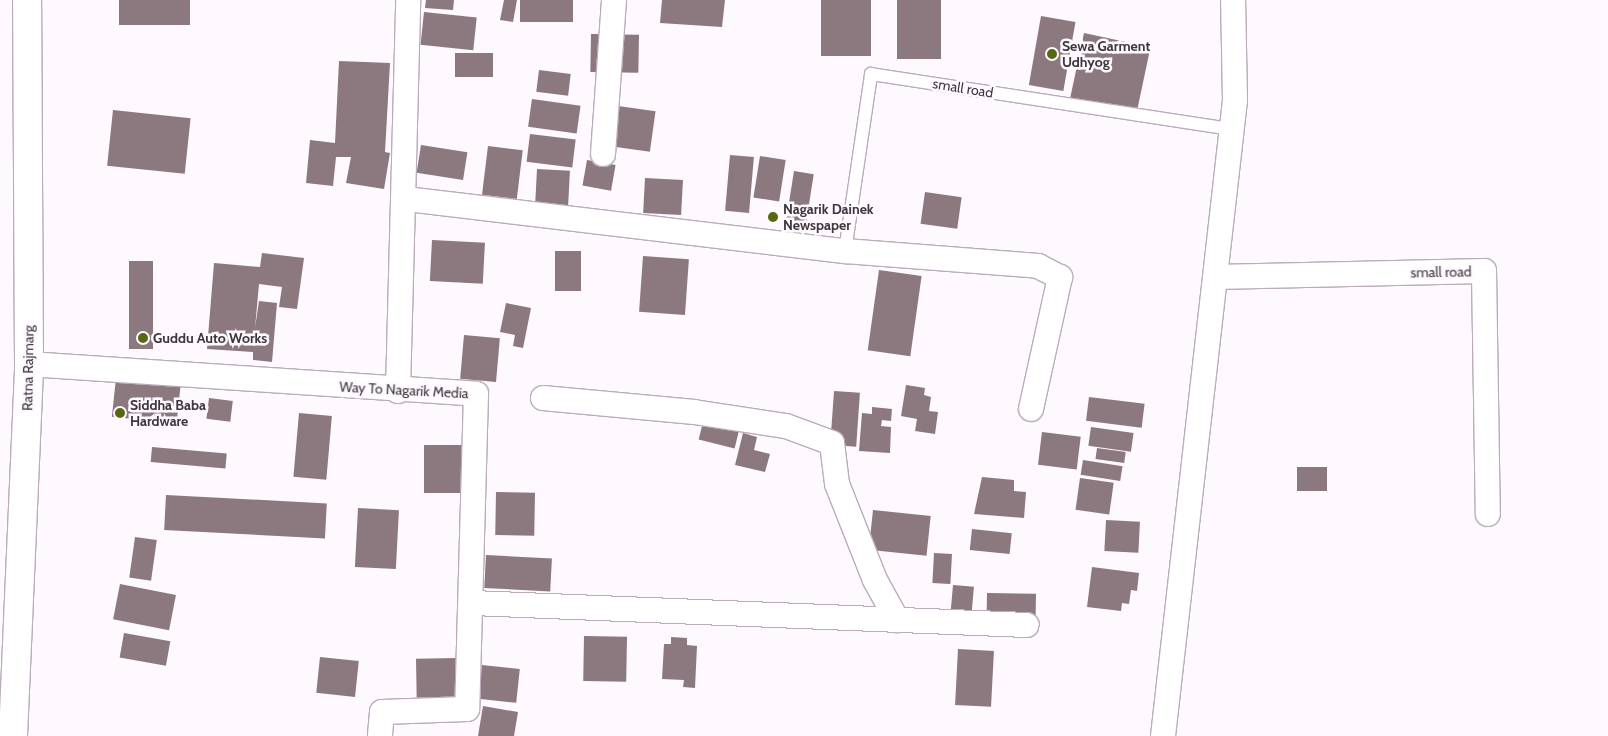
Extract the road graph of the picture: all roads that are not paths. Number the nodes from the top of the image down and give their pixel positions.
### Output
1 (27, 0) edge
2 (408, 0) edge
3 (614, 0) edge
4 (1233, 0) edge
5 (1232, 129) junction
6 (603, 154) dead end
7 (407, 199) junction
8 (845, 251) junction
9 (1216, 277) junction
10 (29, 364) junction
11 (398, 391) junction
12 (543, 398) dead end
13 (1031, 409) dead end
14 (1488, 514) dead end
15 (472, 603) junction
16 (897, 620) junction
17 (1027, 625) dead end
18 (13, 736) edge
19 (380, 736) edge
20 (1163, 736) edge

1 - 10 highway, Ratna Rajmarg
2 - 7 street
3 - 6 street
4 - 5 street
5 - 8 lane, small road
5 - 9 street
7 - 8 street
7 - 11 street
8 - 13 street
9 - 14 street, small road
9 - 20 street
10 - 11 street, Way To Nagarik Media
10 - 18 highway, Ratna Rajmarg
11 - 15 street, Way To Nagarik Media
12 - 16 street
15 - 16 street
15 - 19 street, Way To Nagarik Media
16 - 17 street

